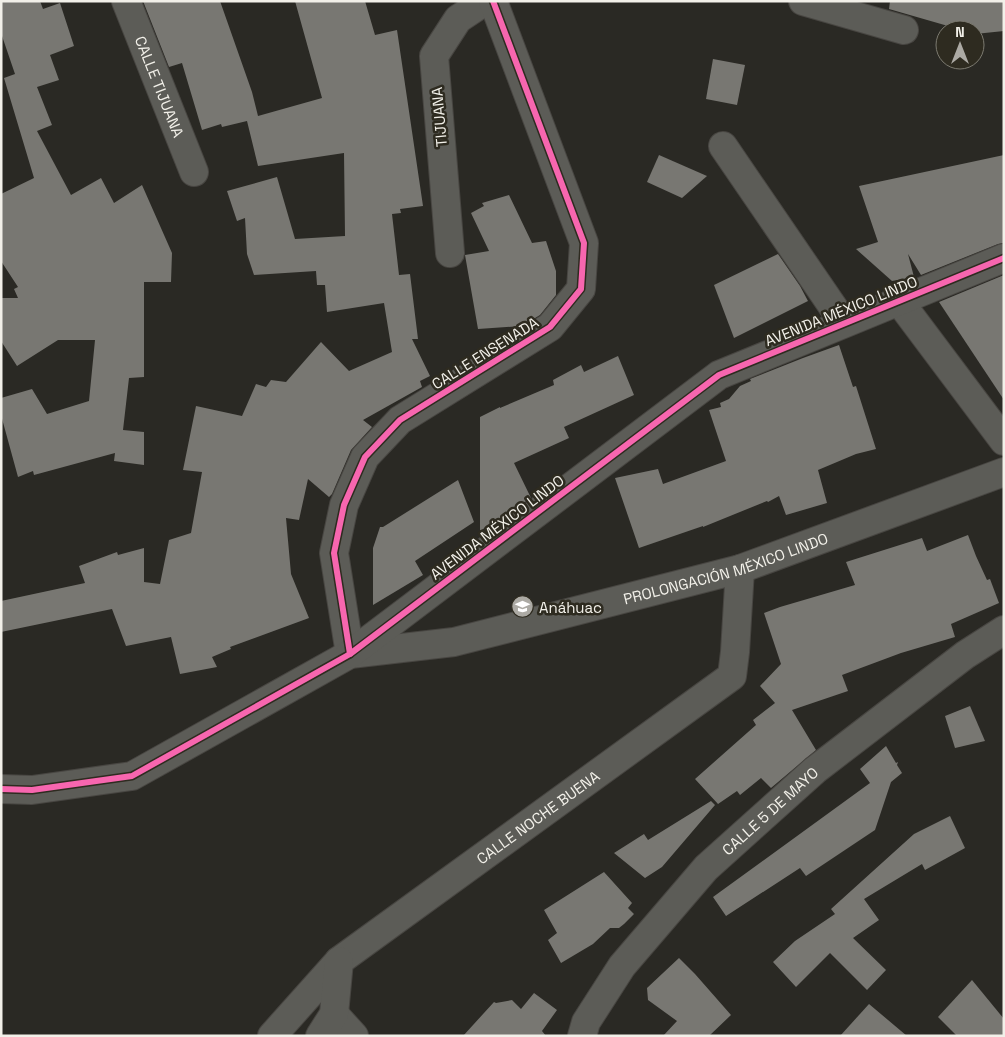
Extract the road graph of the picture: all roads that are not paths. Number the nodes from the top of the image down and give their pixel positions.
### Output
1 (126, 1) edge
2 (485, 1) edge
3 (493, 1) edge
4 (803, 1) edge
5 (904, 30) dead end
6 (723, 146) dead end
7 (194, 172) dead end
8 (450, 253) dead end
9 (1004, 258) edge
10 (899, 301) junction
11 (844, 323) junction
12 (1004, 441) edge
13 (1004, 472) edge
14 (740, 569) junction
15 (1004, 630) edge
16 (350, 654) junction
17 (1, 789) edge
18 (339, 960) junction
19 (327, 1025) edge
20 (272, 1036) edge
21 (354, 1036) edge
22 (582, 1036) edge

1 - 7 street, CALLE TIJUANA
2 - 8 street, TIJUANA
3 - 16 street, CALLE ENSENADA
4 - 5 street
6 - 11 street
9 - 10 street, AVENIDA MÉXICO LINDO
10 - 11 street, AVENIDA MÉXICO LINDO
10 - 12 street
11 - 16 street, AVENIDA MÉXICO LINDO
13 - 14 street, PROLONGACIÓN MÉXICO LINDO
14 - 16 street, PROLONGACIÓN MÉXICO LINDO
14 - 18 street, CALLE NOCHE BUENA
15 - 22 street, CALLE 5 DE MAYO
16 - 17 street, AVENIDA MÉXICO LINDO
18 - 19 street
18 - 20 street, CALLE NOCHE BUENA
19 - 21 street

